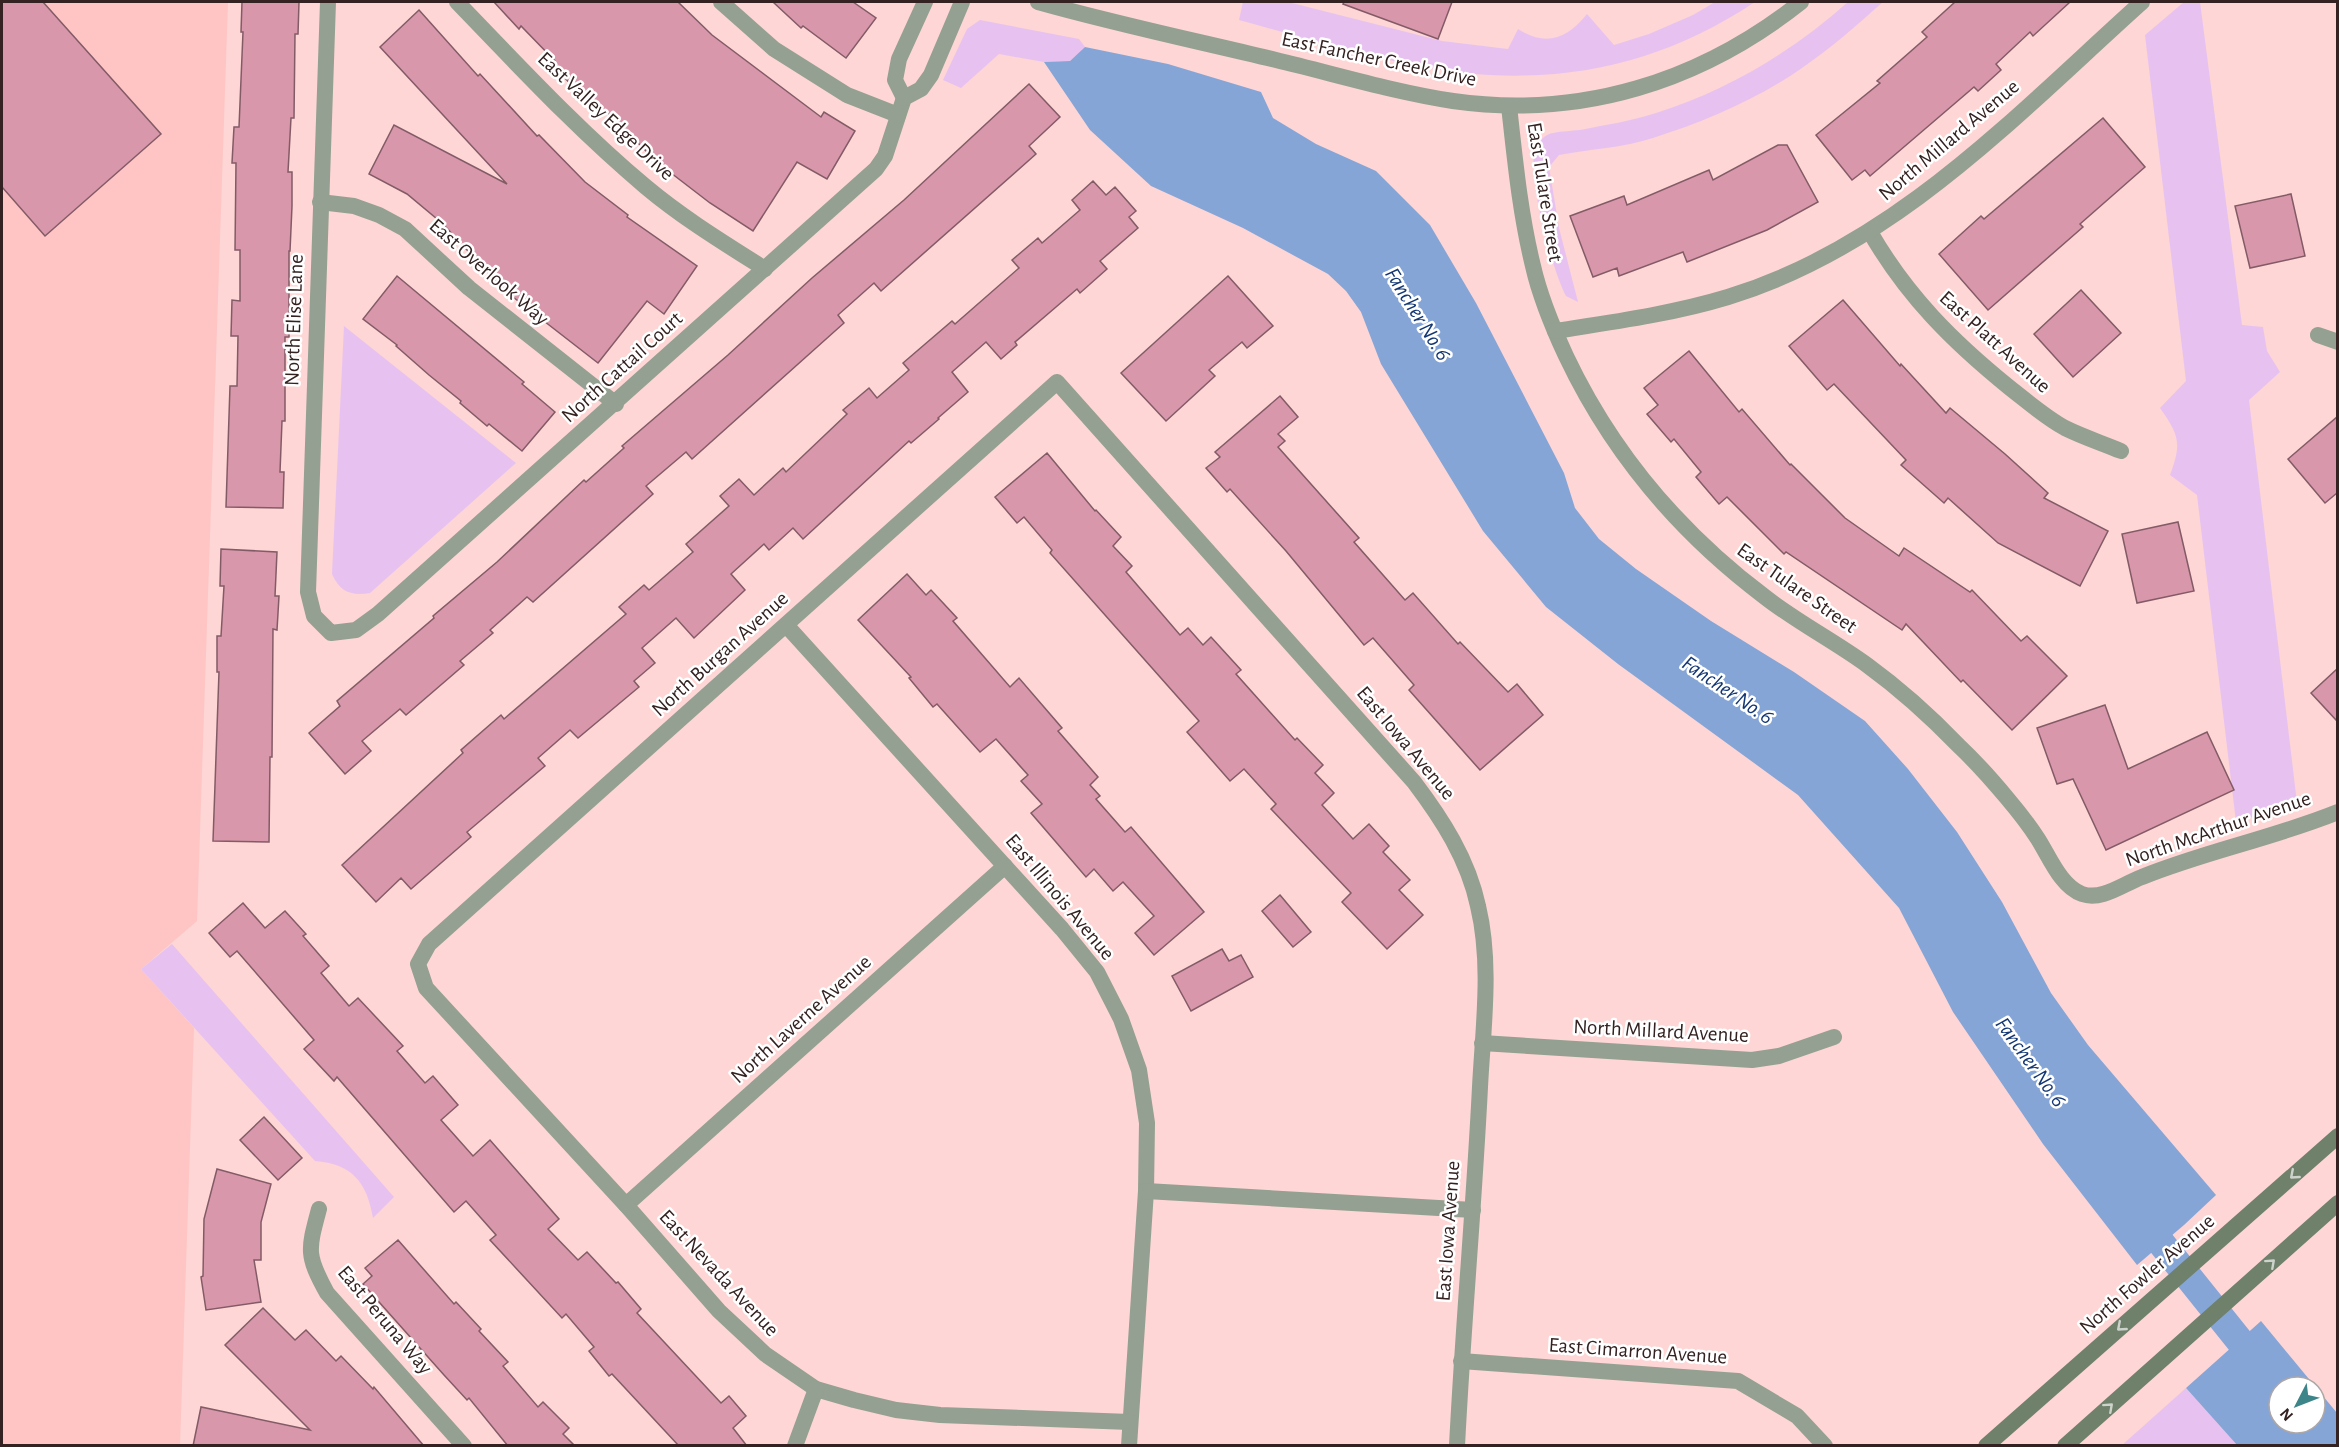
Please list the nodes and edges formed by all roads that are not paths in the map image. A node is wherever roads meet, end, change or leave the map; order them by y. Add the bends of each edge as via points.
1 (328, 2) edge
2 (458, 2) edge
3 (721, 2) edge
4 (925, 2) edge
5 (962, 2) edge
6 (1041, 2) edge
7 (1801, 2) edge
8 (2142, 2) edge
9 (904, 98) junction
10 (1509, 106) junction
11 (898, 115) junction
12 (320, 202) junction
13 (1870, 232) junction
14 (765, 269) junction
15 (1555, 331) junction
16 (2318, 335) dead end
17 (2337, 342) edge
18 (1057, 382) joint
19 (615, 404) junction
20 (2121, 451) dead end
21 (786, 625) junction
22 (331, 633) joint
23 (2337, 812) edge
24 (1005, 866) junction
25 (2079, 893) joint
26 (418, 964) joint
27 (1834, 1037) dead end
28 (1482, 1043) junction
29 (2337, 1136) edge
30 (1146, 1191) junction
31 (2337, 1203) edge
32 (626, 1205) junction
33 (319, 1209) dead end
34 (1473, 1210) junction
35 (1461, 1361) junction
36 (816, 1389) junction
37 (1130, 1422) junction
38 (464, 1446) edge
39 (795, 1446) edge
40 (1129, 1446) edge
41 (1457, 1446) edge
42 (1825, 1446) edge
43 (1986, 1446) edge
44 (2065, 1446) edge

1 - 12 street, North Elise Lane
2 - 14 street, East Valley Edge Drive via 609,155 702,229
3 - 11 street via 774,49 847,95
4 - 9 street via 899,59 895,80
5 - 9 street via 932,75 921,89
6 - 10 street, East Fancher Creek Drive via 1391,88 1453,101
7 - 10 street, East Fancher Creek Drive via 1745,40 1688,71 1596,100
8 - 13 street, North Millard Avenue via 1960,165
9 - 11 street, North Cattail Court
10 - 15 street, East Tulare Street via 1533,269
11 - 14 street, North Cattail Court via 885,156 876,169
12 - 19 street, East Overlook Way via 354,206 405,229 469,288
12 - 22 street, North Elise Lane via 308,592 314,616
13 - 15 street, North Millard Avenue via 1837,251 1730,296 1674,311
13 - 20 street, East Platt Avenue via 1889,266 1920,306 1976,361 2046,417
14 - 19 street, North Cattail Court
15 - 25 street, East Tulare Street via 1583,393 1623,456 1668,511 1768,600 1868,666 1914,703 2006,797 2065,880
16 - 17 street
18 - 21 street, North Burgan Avenue
18 - 28 street, East Iowa Avenue via 1437,812 1460,852 1478,905 1486,958
19 - 22 street, North Cattail Court via 378,614 356,630
21 - 24 street, East Illinois Avenue
21 - 26 street, North Burgan Avenue via 429,944
23 - 25 street, North McArthur Avenue via 2294,830 2168,866 2108,893
24 - 30 street, East Illinois Avenue via 1097,972 1121,1019 1139,1070 1147,1123
24 - 32 street, North Laverne Avenue
26 - 32 street, East Nevada Avenue via 426,988
27 - 28 street, North Millard Avenue via 1779,1056 1752,1060
28 - 34 street, East Iowa Avenue
29 -> 43 main road, North Fowler Avenue
30 - 34 street
30 - 37 street, East Illinois Avenue
44 -> 31 main road
32 - 36 street, East Nevada Avenue via 718,1311 765,1354
33 - 38 street, East Peruna Way via 311,1239 311,1264 327,1293
34 - 35 street, East Iowa Avenue
35 - 41 street, East Iowa Avenue
35 - 42 street, East Cimarron Avenue via 1738,1381 1797,1416
36 - 37 street, East Nevada Avenue via 896,1410
36 - 39 street
37 - 40 street, East Illinois Avenue

